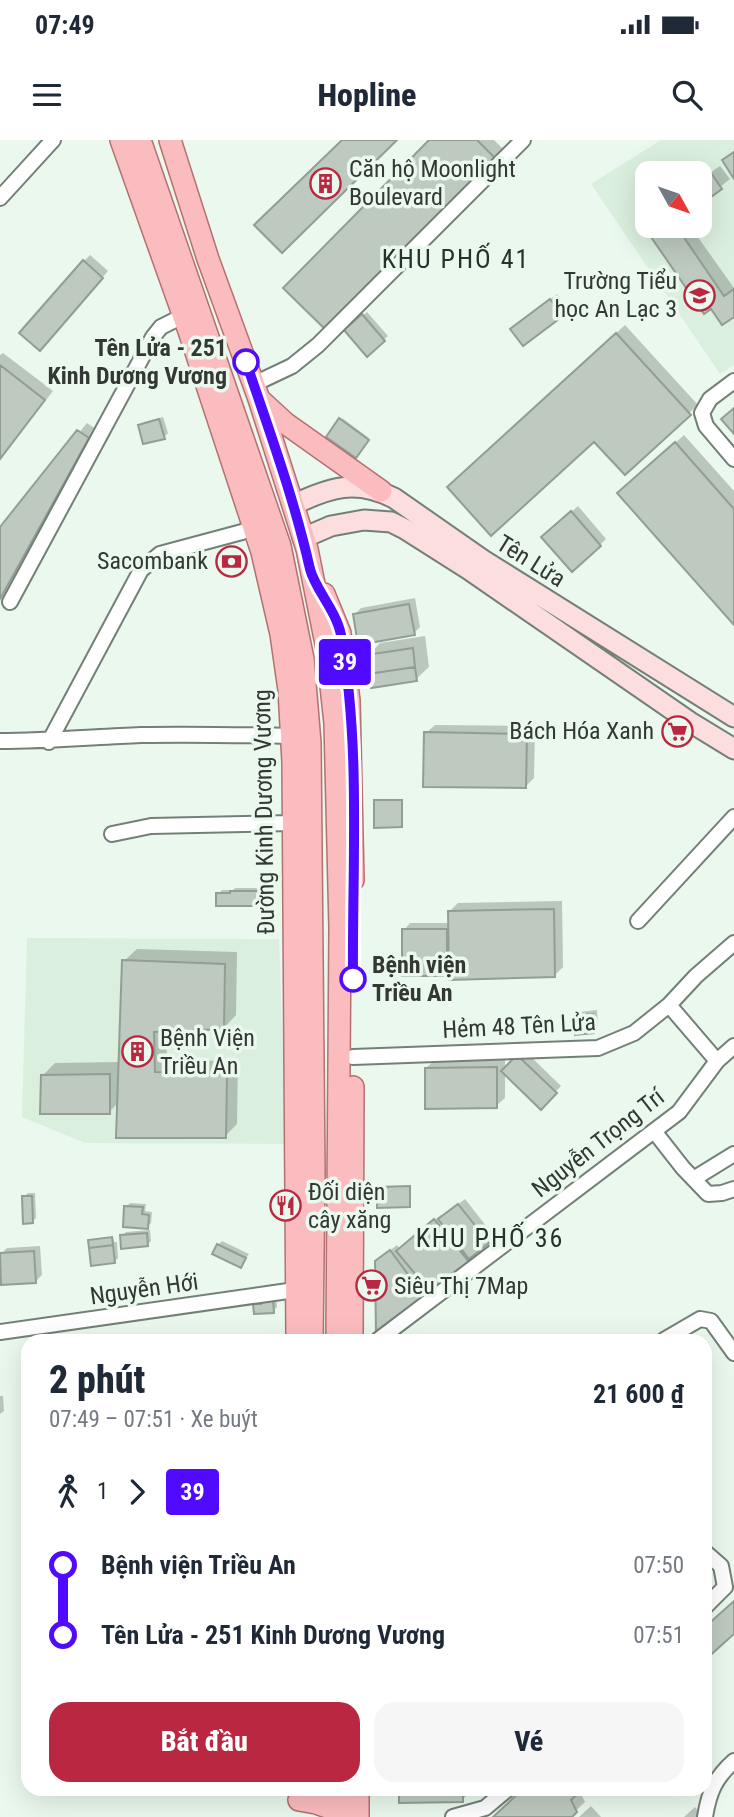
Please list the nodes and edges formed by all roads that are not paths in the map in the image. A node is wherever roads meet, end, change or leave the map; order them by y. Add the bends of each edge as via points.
1 (52, 140) edge
2 (121, 140) edge
3 (140, 140) edge
4 (170, 140) edge
5 (184, 140) edge
6 (523, 140) edge
7 (0, 198) edge
8 (197, 222) junction
9 (208, 259) junction
10 (177, 274) junction
11 (224, 302) junction
12 (192, 314) junction
13 (734, 381) edge
14 (256, 392) junction
15 (734, 459) edge
16 (381, 491) junction
17 (293, 505) junction
18 (262, 522) junction
19 (303, 538) junction
20 (271, 549) junction
21 (10, 602) dead end
22 (734, 718) edge
23 (292, 736) junction
24 (0, 741) edge
25 (49, 741) junction
26 (734, 749) edge
27 (734, 817) edge
28 (294, 822) junction
29 (112, 834) dead end
30 (638, 921) dead end
31 (732, 949) edge
32 (303, 968) junction
33 (347, 969) junction
34 (669, 1005) junction
35 (734, 1046) edge
36 (346, 1057) junction
37 (717, 1061) junction
38 (654, 1131) junction
39 (734, 1153) edge
40 (695, 1178) junction
41 (734, 1189) edge
42 (295, 1290) junction
43 (0, 1332) edge
44 (297, 1334) edge
45 (312, 1334) edge
46 (337, 1334) edge
47 (352, 1334) edge
48 (386, 1334) edge
49 (674, 1334) edge
50 (734, 1353) edge
51 (712, 1558) edge
52 (712, 1600) edge
53 (734, 1761) edge
54 (712, 1787) edge
55 (342, 1796) edge
56 (355, 1796) edge
57 (499, 1796) edge
58 (708, 1796) edge
59 (308, 1802) edge
60 (348, 1816) edge
61 (453, 1817) edge
62 (705, 1817) edge

1 - 7 street
2 - 10 main road, Đường Kinh Dương Vương
3 - 10 main road, Đường Kinh Dương Vương
4 - 8 main road
5 - 8 main road via 202,203
6 - 14 street via 318,345
8 - 9 main road
9 - 10 main road
9 - 11 main road
10 - 12 main road, Đường Kinh Dương Vương
11 - 12 main road
11 - 14 main road
12 - 18 main road, Đường Kinh Dương Vương
12 - 21 street via 161,327 153,337
13 - 15 street via 710,399 702,413 706,426
14 - 16 main road via 285,423
14 - 17 main road
16 - 17 main road, Tên Lửa via 348,486
16 - 22 main road, Tên Lửa
17 - 18 main road
17 - 19 main road
18 - 20 main road, Đường Kinh Dương Vương
18 - 25 street via 160,554 141,570
19 - 20 main road
19 - 26 main road, Tên Lửa via 331,526 364,520 391,522
19 - 33 main road via 327,649 335,723
20 - 23 main road, Đường Kinh Dương Vương
20 - 32 main road, Đường Kinh Dương Vương via 299,634 309,716
23 - 25 street
23 - 28 main road, Đường Kinh Dương Vương
24 - 25 street
27 - 30 street
28 - 29 street via 151,826
28 - 32 main road, Đường Kinh Dương Vương
31 - 34 street, Hẻm 48 Tên Lửa via 696,976
32 - 33 main road
32 - 42 main road, Đường Kinh Dương Vương
32 - 45 main road, Đường Kinh Dương Vương via 314,1172
33 - 36 main road
34 - 36 street, Hẻm 48 Tên Lửa via 634,1033 598,1048
34 - 37 street
35 - 37 street, Nguyễn Trọng Trí
36 - 46 main road
36 - 47 main road
37 - 38 street, Nguyễn Trọng Trí via 679,1112
38 - 40 street
38 - 48 street, Nguyễn Trọng Trí
39 - 40 street
40 - 41 street via 708,1194
42 - 43 street, Nguyễn Hới
42 - 44 main road, Đường Kinh Dương Vương
49 - 50 street via 700,1319 711,1321
51 - 52 street via 721,1566 725,1587
53 - 54 street
55 - 60 main road
56 - 60 main road
57 - 61 street via 485,1808
58 - 62 street
59 - 60 main road

